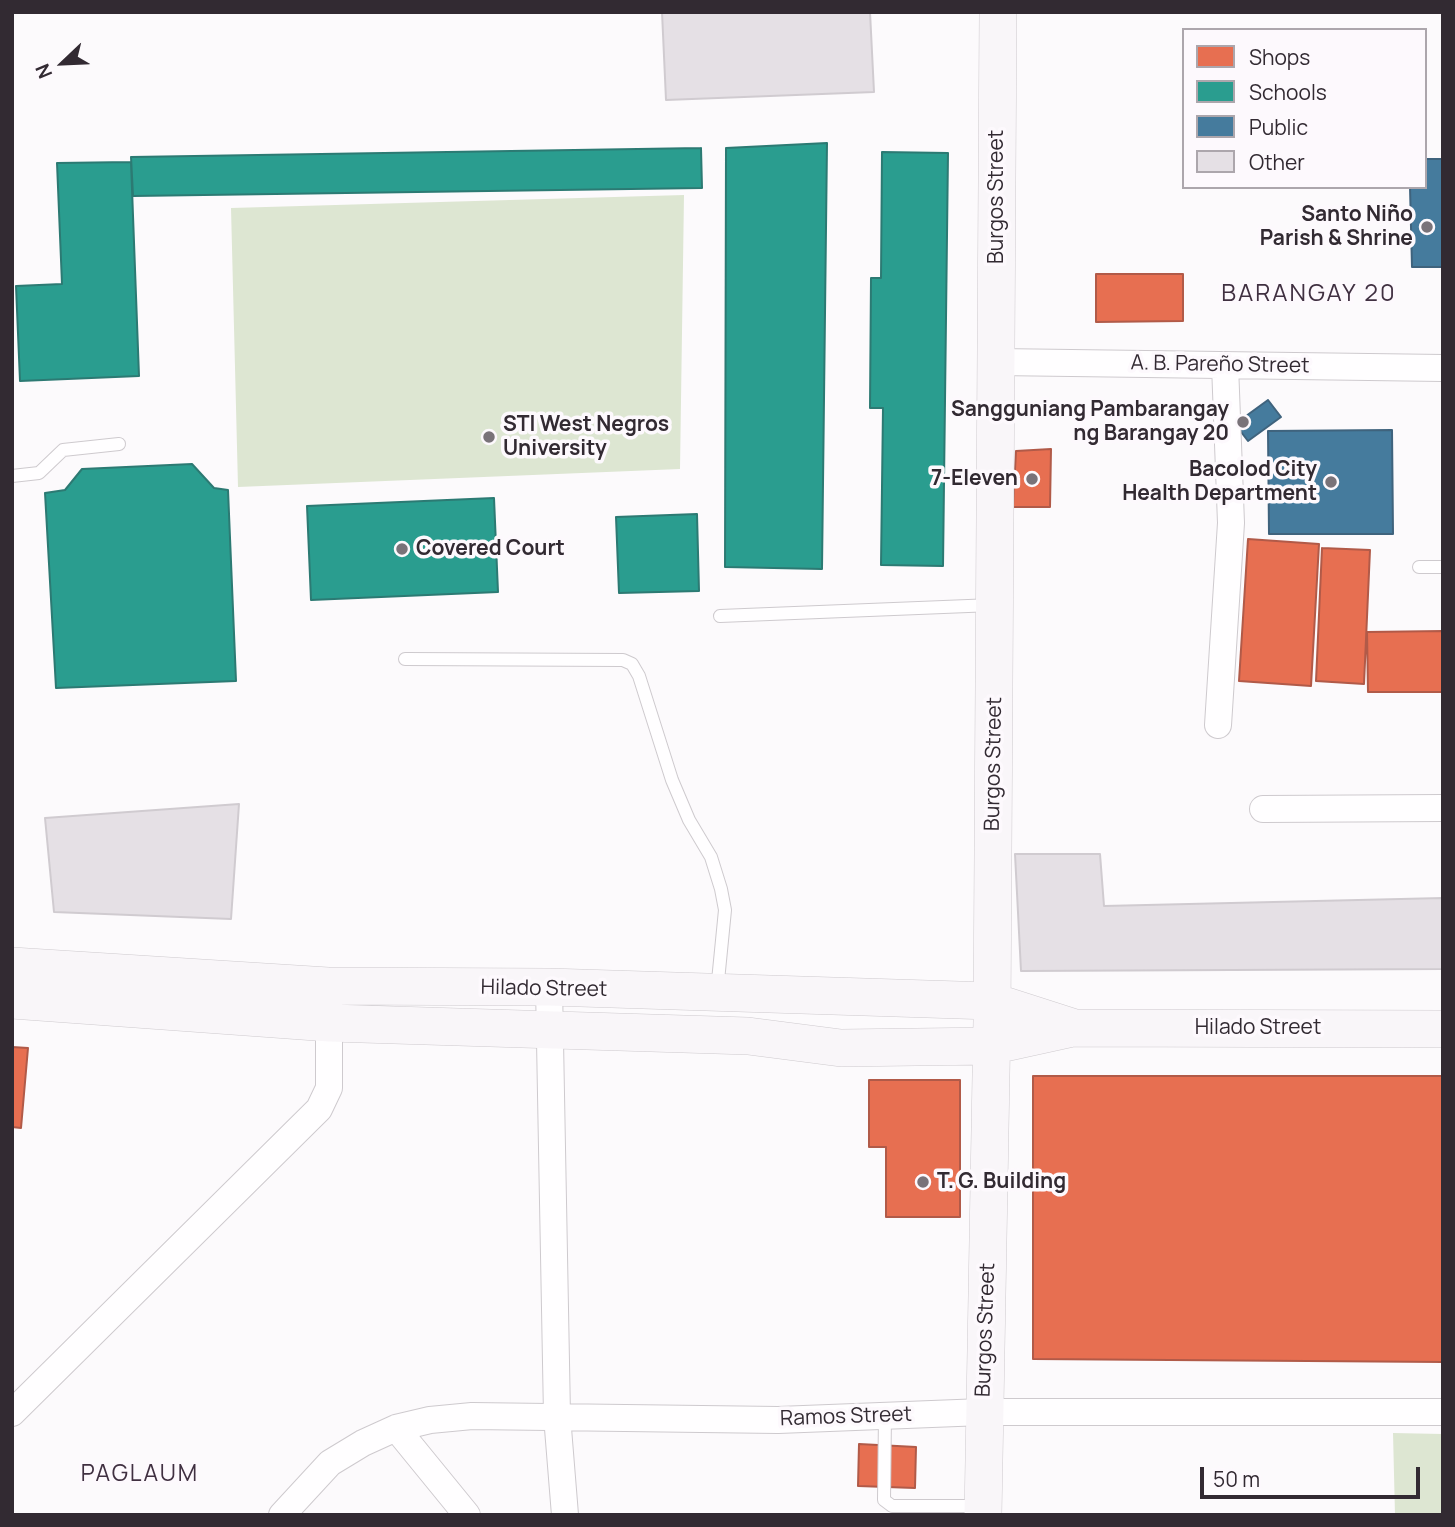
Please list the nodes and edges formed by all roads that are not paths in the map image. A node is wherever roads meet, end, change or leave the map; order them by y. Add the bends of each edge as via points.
1 (998, 12) edge
2 (997, 362) junction
3 (1224, 365) junction
4 (1443, 368) edge
5 (118, 444) dead end
6 (12, 476) edge
7 (1419, 567) dead end
8 (1443, 567) edge
9 (995, 605) junction
10 (720, 616) dead end
11 (405, 659) dead end
12 (1218, 725) dead end
13 (1443, 808) edge
14 (1263, 809) dead end
15 (12, 966) edge
16 (328, 986) junction
17 (549, 987) junction
18 (734, 995) junction
19 (12, 1000) edge
20 (991, 1001) junction
21 (330, 1023) junction
22 (1073, 1028) junction
23 (1443, 1029) edge
24 (548, 1031) junction
25 (748, 1037) junction
26 (991, 1046) junction
27 (983, 1412) junction
28 (1443, 1412) edge
29 (12, 1413) edge
30 (885, 1415) junction
31 (556, 1416) junction
32 (396, 1428) junction
33 (983, 1511) edge
34 (282, 1515) edge
35 (467, 1515) edge
36 (565, 1515) edge

1 - 2 main road, Burgos Street
2 - 3 street, A. B. Pareño Street
2 - 9 main road, Burgos Street
3 - 4 street, A. B. Pareño Street
3 - 12 street via 1231,523
5 - 6 lane via 63,450 39,473
7 - 8 lane
9 - 10 lane
9 - 20 main road, Burgos Street
11 - 18 lane via 623,660 632,664 672,780 711,857 721,888
13 - 14 street
15 - 16 main road, Hilado Street
16 - 17 main road, Hilado Street
16 - 21 street
17 - 18 main road, Hilado Street
17 - 24 street
18 - 20 main road, Hilado Street
18 - 25 main road
19 - 21 main road, Hilado Street
20 - 22 main road, Hilado Street
20 - 26 main road, Burgos Street
21 - 24 main road, Hilado Street
21 - 29 street via 329,1088 319,1109
22 - 23 main road, Hilado Street
22 - 26 main road, Hilado Street
24 - 25 main road, Hilado Street
24 - 31 street
25 - 26 main road, Hilado Street via 841,1048
26 - 27 main road, Burgos Street
27 - 28 street, Ramos Street
27 - 30 street, Ramos Street
27 - 33 main road, Burgos Street
30 - 31 street, Ramos Street via 778,1420
30 - 33 lane via 884,1500 892,1506
31 - 32 street, Ramos Street via 472,1416
31 - 36 street
32 - 34 street, Ramos Street via 330,1463
32 - 35 street

